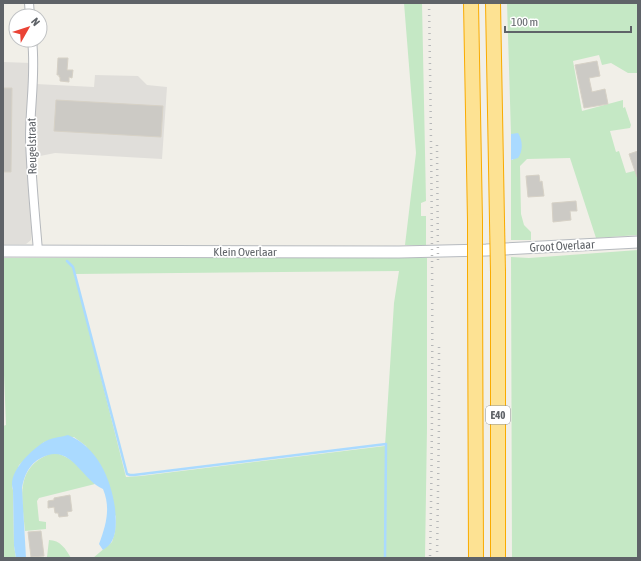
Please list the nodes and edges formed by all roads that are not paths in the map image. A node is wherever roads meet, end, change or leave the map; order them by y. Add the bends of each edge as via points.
1 (471, 3) edge
2 (493, 3) edge
3 (33, 48) edge
4 (638, 242) edge
5 (486, 250) joint
6 (3, 251) edge
7 (38, 251) junction
8 (476, 558) edge
9 (498, 558) edge

1 - 8 highway, E40, bridge via 475,221
2 - 9 highway, E40, bridge via 498,272
3 - 7 street, Reugelstraat via 30,138
4 - 5 main road, Groot Overlaar
5 - 7 main road, Klein Overlaar
6 - 7 main road, Klein Overlaar

